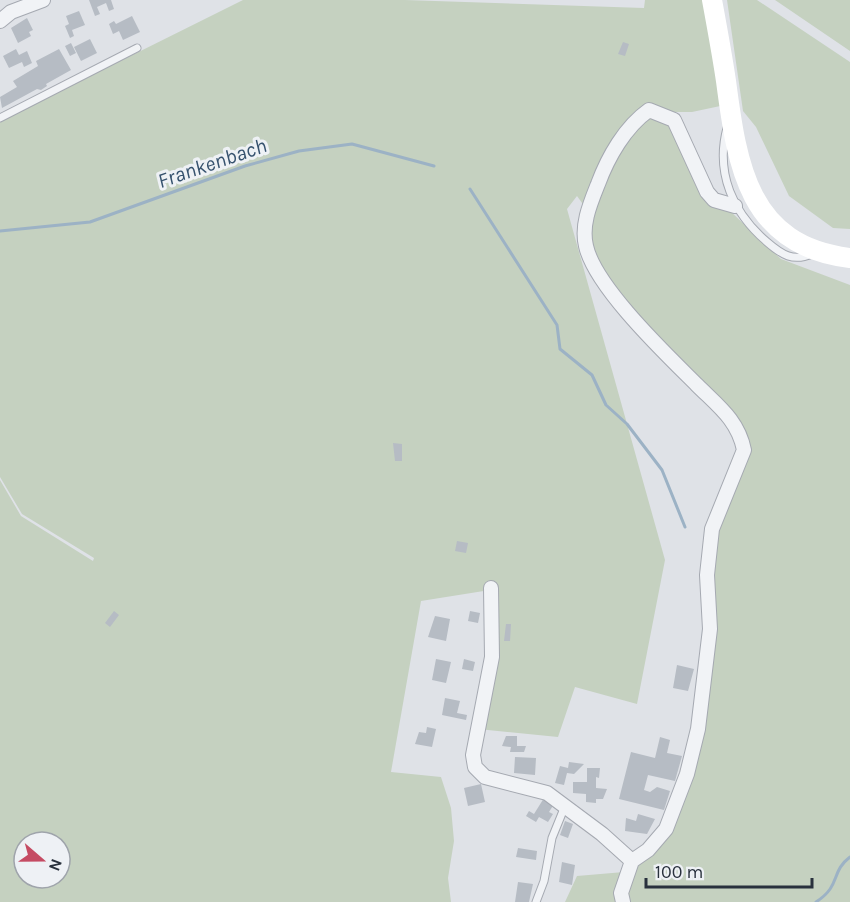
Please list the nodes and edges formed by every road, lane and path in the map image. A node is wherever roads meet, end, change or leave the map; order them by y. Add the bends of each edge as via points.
1 (43, 0) edge
2 (712, 0) edge
3 (0, 21) edge
4 (137, 48) dead end
5 (730, 114) junction
6 (0, 118) edge
7 (735, 206) junction
8 (819, 251) junction
9 (850, 258) edge
10 (490, 588) dead end
11 (565, 806) junction
12 (632, 861) junction
13 (536, 902) edge
14 (622, 902) edge

1 - 3 street via 11,12
2 - 5 main road
4 - 6 lane
5 - 7 lane via 722,146 728,190
5 - 8 main road via 741,168 755,200 782,231
7 - 8 lane via 751,228 782,255 797,259
7 - 12 street via 714,200 707,192 674,120 649,110 620,142 602,173 584,230 586,247 604,280 641,328 732,418 744,450 712,529 707,575 710,629 698,729 687,774 666,829
8 - 9 main road
10 - 11 street via 492,657 473,754 475,767 485,777 547,793
11 - 12 street
11 - 13 lane via 552,838
12 - 14 street via 621,893

